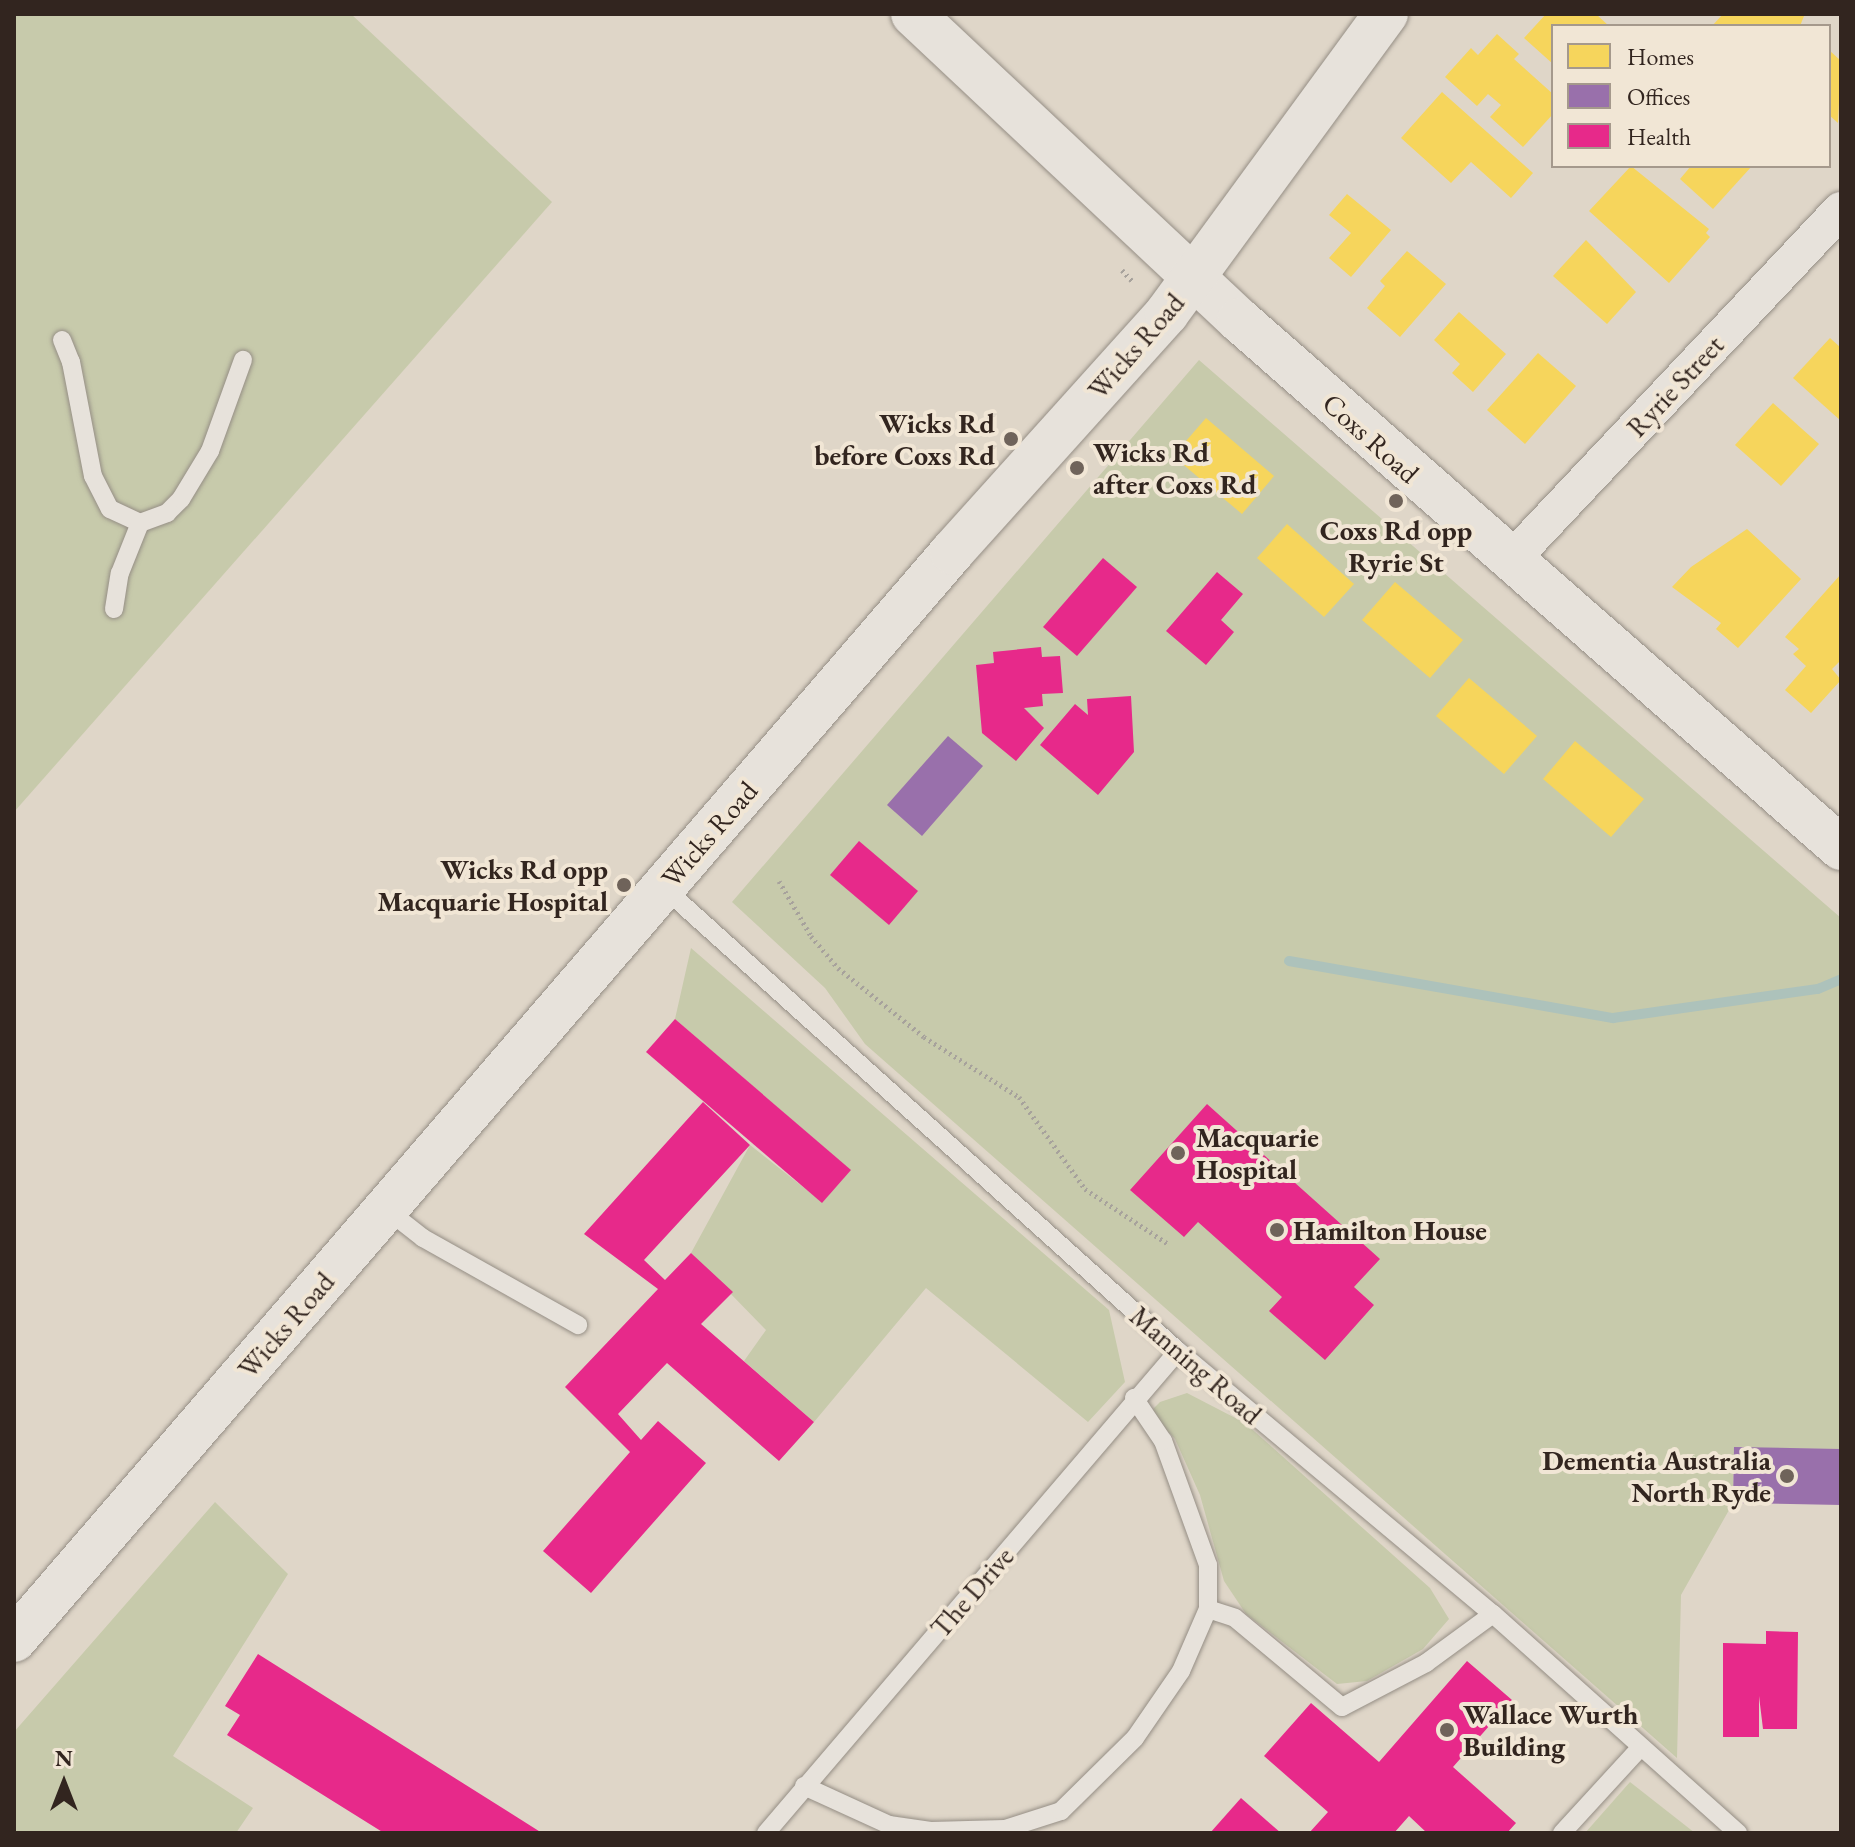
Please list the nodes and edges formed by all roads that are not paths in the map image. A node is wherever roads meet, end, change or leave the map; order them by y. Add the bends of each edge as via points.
1 (913, 14) edge
2 (1386, 14) edge
3 (1841, 210) edge
4 (1195, 276) junction
5 (62, 340) dead end
6 (243, 360) dead end
7 (140, 523) junction
8 (1510, 561) junction
9 (114, 609) dead end
10 (1841, 848) edge
11 (663, 887) junction
12 (386, 1209) junction
13 (578, 1325) dead end
14 (1178, 1351) junction
15 (1134, 1398) junction
16 (1208, 1609) junction
17 (1493, 1614) junction
18 (14, 1640) edge
19 (1640, 1748) junction
20 (804, 1786) junction
21 (766, 1833) edge
22 (1562, 1833) edge
23 (1738, 1833) edge

1 - 4 main road, Coxs Road
2 - 4 main road, Wicks Road
3 - 8 street, Ryrie Street
4 - 8 main road, Coxs Road
4 - 11 main road, Wicks Road
5 - 7 lane via 97,485 110,509
6 - 7 lane via 210,451 181,499 167,513
7 - 9 lane via 120,573
8 - 10 main road, Coxs Road
11 - 12 main road, Wicks Road
11 - 14 lane, Manning Road
12 - 13 lane via 423,1238
12 - 18 main road, Wicks Road
14 - 15 lane, The Drive
14 - 17 lane, Manning Road
15 - 16 lane via 1163,1441 1208,1565
15 - 20 lane, The Drive
16 - 17 lane via 1235,1618 1342,1707 1426,1663
16 - 20 lane via 1181,1671 1135,1738 1061,1811 1005,1829 931,1831 889,1825
17 - 19 lane, Manning Road
19 - 22 lane
19 - 23 lane, Manning Road
20 - 21 lane, The Drive

